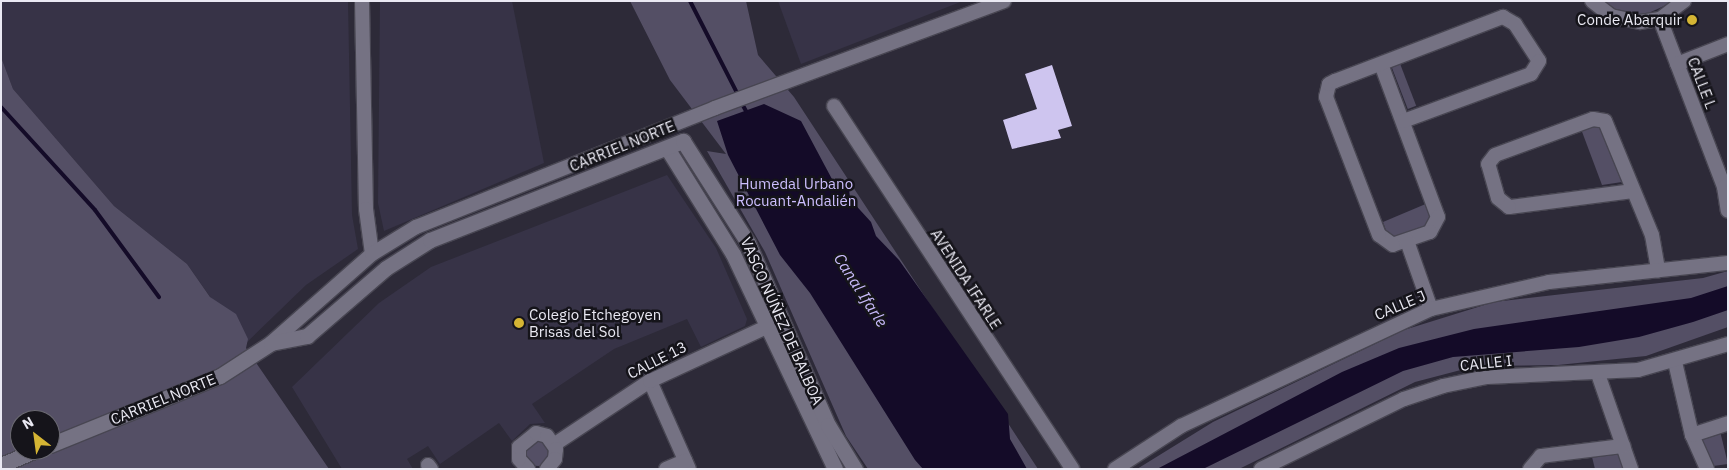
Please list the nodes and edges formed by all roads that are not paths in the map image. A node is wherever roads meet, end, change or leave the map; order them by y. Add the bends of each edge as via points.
1 (362, 1) edge
2 (1004, 1) edge
3 (1592, 1) edge
4 (1684, 1) edge
5 (1660, 19) junction
6 (1728, 44) edge
7 (1381, 64) junction
8 (1677, 64) junction
9 (834, 106) dead end
10 (1403, 121) junction
11 (672, 126) junction
12 (683, 141) junction
13 (667, 148) junction
14 (1726, 189) edge
15 (1633, 191) junction
16 (1728, 211) edge
17 (1407, 241) junction
18 (372, 254) junction
19 (1728, 263) edge
20 (1658, 270) junction
21 (1431, 309) junction
22 (783, 320) junction
23 (767, 327) junction
24 (271, 343) junction
25 (1728, 344) edge
26 (1675, 362) junction
27 (1598, 374) junction
28 (650, 381) junction
29 (1728, 423) edge
30 (1692, 435) junction
31 (60, 441) edge
32 (555, 444) junction
33 (1622, 446) junction
34 (13, 460) edge
35 (1, 465) edge
36 (687, 465) edge
37 (521, 467) edge
38 (549, 468) edge
39 (666, 469) edge
40 (835, 469) edge
41 (855, 469) edge
42 (1072, 469) edge
43 (1115, 469) edge
44 (1262, 469) edge
45 (1530, 469) edge
46 (1631, 469) edge
47 (1707, 469) edge

1 - 18 street via 366,209
2 - 11 street, CARRIEL NORTE
3 - 5 street via 1620,20
4 - 5 street
5 - 8 street, CALLE L
6 - 8 street
7 - 10 street
7 - 10 street via 1503,17 1515,24 1539,61 1531,74
7 - 17 street via 1332,82 1326,94 1381,238 1393,245
8 - 14 street, CALLE L
9 - 42 street, AVENIDA IFARLE
10 - 17 street via 1438,217 1434,229
11 - 12 street, VASCO NÚÑEZ DE BALBOA
11 - 18 street, CARRIEL NORTE via 416,227
12 - 13 street, CARRIEL NORTE
12 - 22 street, VASCO NÚÑEZ DE BALBOA via 748,243
13 - 23 street, VASCO NÚÑEZ DE BALBOA via 726,240
13 - 24 street, CARRIEL NORTE via 430,240 386,268 307,336
14 - 16 street, CALLE L
15 - 15 street via 1602,119 1495,155 1488,164 1498,198 1509,208
15 - 20 street via 1652,235
17 - 21 street
18 - 24 street, CARRIEL NORTE
19 - 20 street, CALLE J
20 - 21 street, CALLE J via 1530,286
21 - 43 street, CALLE J via 1181,426
22 - 23 street, CALLE 13
22 - 41 street, VASCO NÚÑEZ DE BALBOA via 828,425
23 - 28 street, CALLE 13
23 - 40 street, VASCO NÚÑEZ DE BALBOA
24 - 31 street, CARRIEL NORTE via 220,376
25 - 26 street, CALLE I
26 - 27 street, CALLE I
26 - 30 street
27 - 33 street
27 - 44 street, CALLE I via 1488,378 1443,386 1404,399
28 - 32 street, CALLE 13
28 - 36 street
29 - 30 street
30 - 47 street
32 - 37 street via 542,434 525,437 519,447
32 - 38 street via 555,459
33 - 45 street via 1541,456
33 - 46 street
34 - 35 street
36 - 39 street

